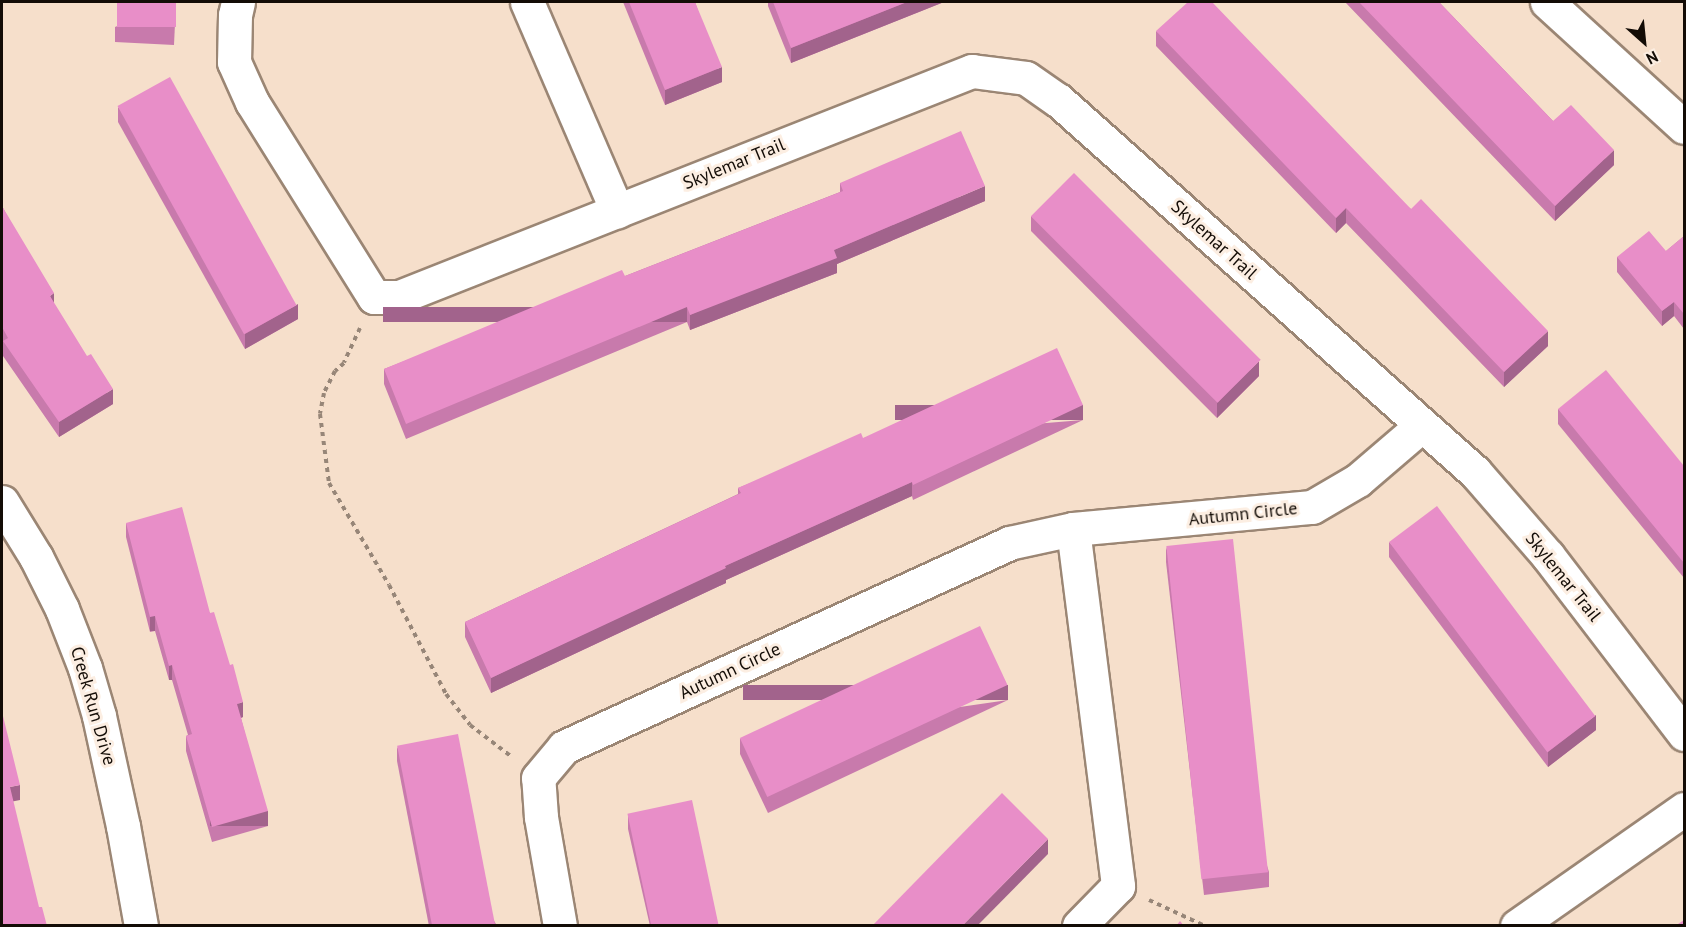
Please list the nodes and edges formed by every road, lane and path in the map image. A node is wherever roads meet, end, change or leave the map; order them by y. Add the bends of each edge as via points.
1 (238, 2) edge
2 (527, 2) edge
3 (1547, 2) edge
4 (1684, 127) edge
5 (617, 211) junction
6 (374, 297) junction
7 (1421, 426) junction
8 (2, 502) edge
9 (1073, 530) junction
10 (1684, 734) edge
11 (538, 778) junction
12 (1684, 808) edge
13 (1118, 886) junction
14 (141, 926) edge
15 (560, 926) edge
16 (1079, 926) edge
17 (1205, 926) edge
18 (1517, 926) edge

1 - 6 street via 234,62 252,102
2 - 5 street
3 - 4 street
5 - 6 street, Skylemar Trail via 399,297
5 - 7 street, Skylemar Trail via 972,71 1026,78 1058,100
6 - 11 path via 344,363 335,371 324,393 321,438 329,483 446,694 470,725
7 - 9 street, Autumn Circle via 1358,480 1312,507
7 - 10 street, Skylemar Trail via 1475,472 1548,556
8 - 14 street, Creek Run Drive via 62,609 85,668 114,782
9 - 11 street, Autumn Circle via 1009,543 564,747
9 - 13 street
11 - 15 street
12 - 18 street
13 - 16 street
13 - 17 path

